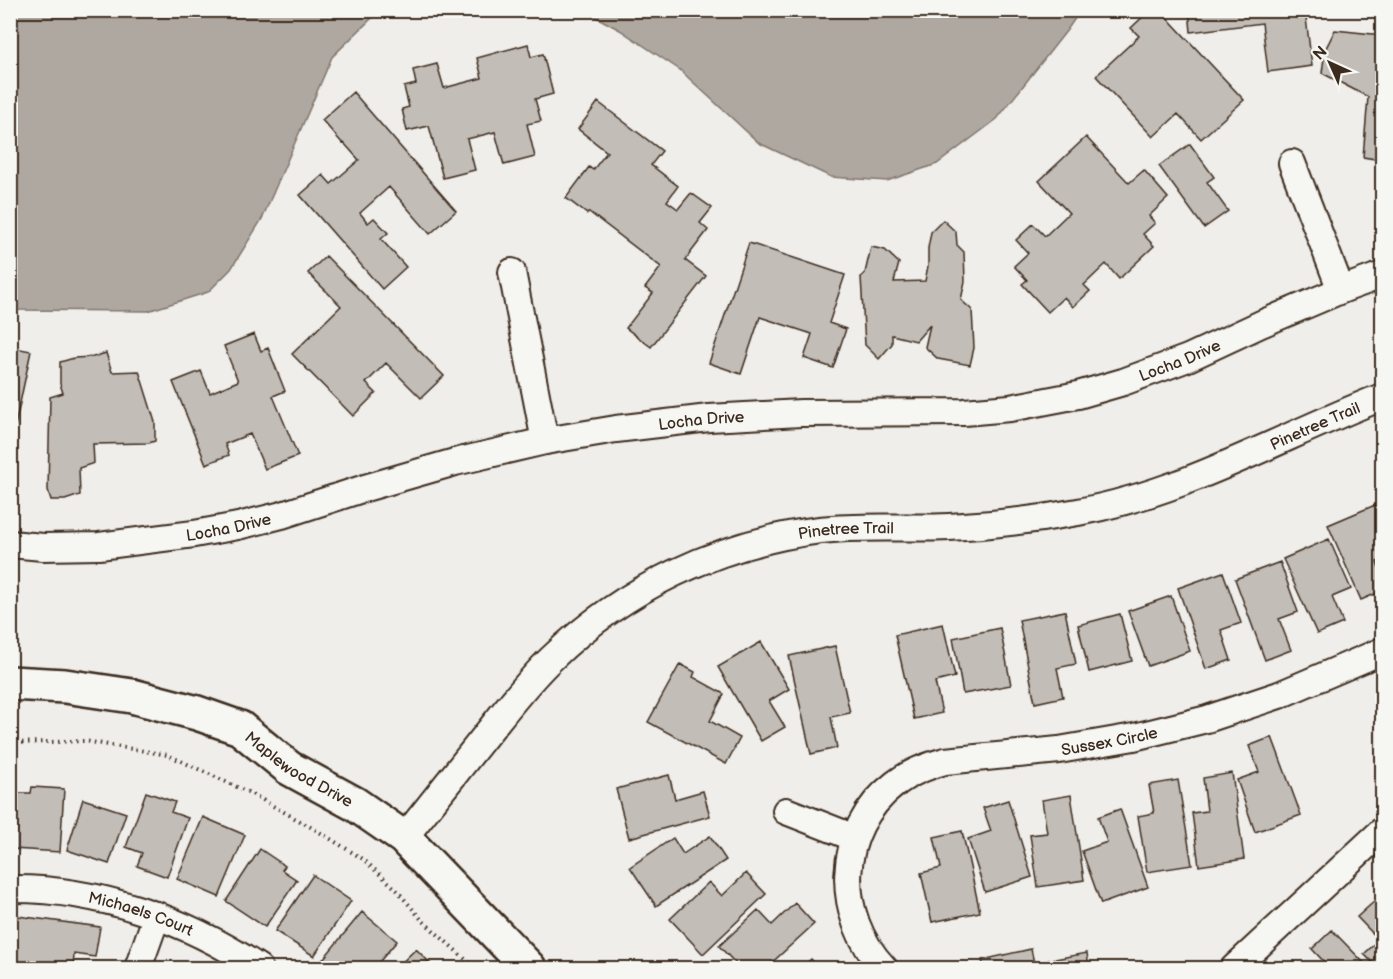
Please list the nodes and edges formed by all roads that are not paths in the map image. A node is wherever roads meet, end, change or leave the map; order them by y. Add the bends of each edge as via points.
1 (1292, 163) dead end
2 (512, 272) dead end
3 (1383, 275) edge
4 (1341, 290) junction
5 (1383, 397) edge
6 (545, 441) junction
7 (10, 544) edge
8 (1383, 651) edge
9 (10, 683) edge
10 (786, 811) dead end
11 (1383, 831) edge
12 (404, 838) junction
13 (855, 838) junction
14 (10, 889) edge
15 (157, 915) junction
16 (138, 969) edge
17 (259, 969) edge
18 (529, 969) edge
19 (884, 969) edge
20 (1234, 969) edge

1 - 4 street
2 - 6 street
3 - 4 street, Locha Drive
4 - 6 street, Locha Drive via 1188,358 1123,382 1010,408 709,418
5 - 12 street, Pinetree Trail via 1193,479 1081,511 1015,522 948,527 820,530 764,541 699,562 657,581 608,611 550,660
6 - 7 street, Locha Drive via 454,462 238,526 99,546
8 - 13 street, Sussex Circle via 1279,695 1207,719 1059,750 929,765 895,784 881,797
9 - 12 street, Maplewood Drive via 132,696 240,728 289,768 355,804
10 - 13 street
11 - 20 street
12 - 18 street, Maplewood Drive
13 - 19 street, Sussex Circle via 848,877 852,915 869,951
14 - 15 street, Michaels Court via 81,895
15 - 16 street
15 - 17 street, Michaels Court via 223,946

